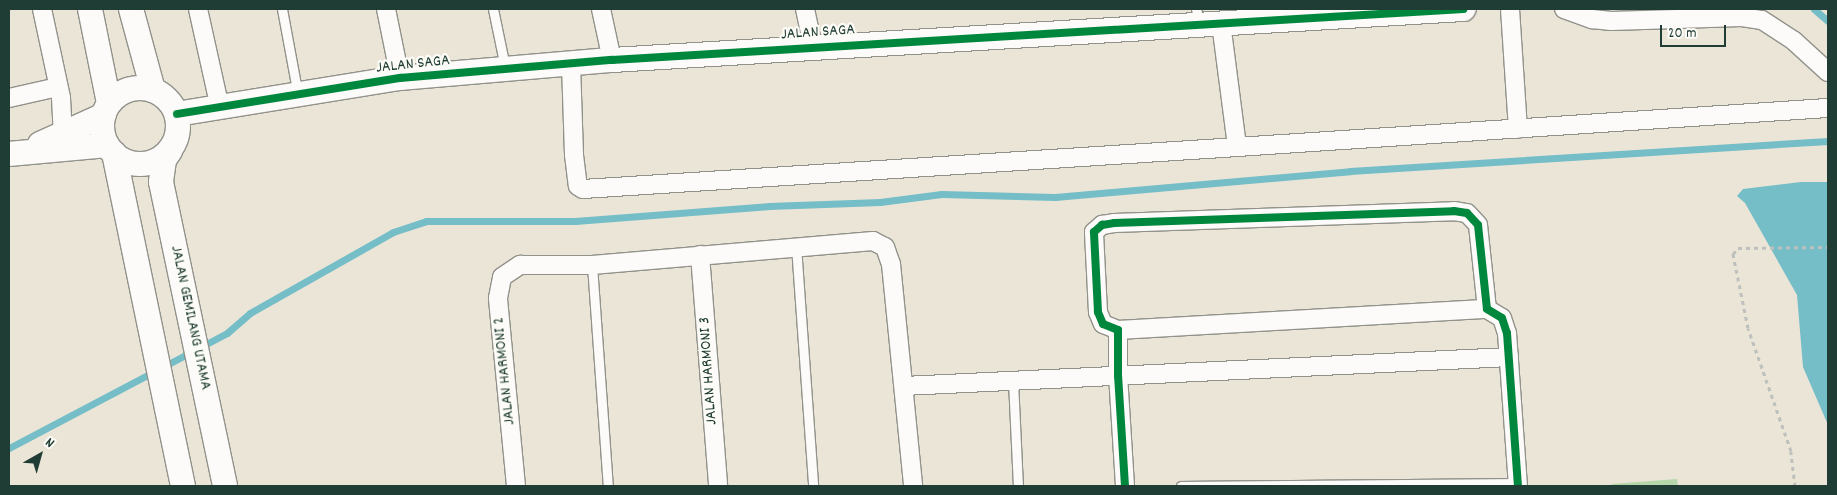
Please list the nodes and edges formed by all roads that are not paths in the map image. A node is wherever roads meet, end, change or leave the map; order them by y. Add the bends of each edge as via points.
1 (42, 9) edge
2 (90, 9) edge
3 (131, 9) edge
4 (198, 9) edge
5 (282, 9) edge
6 (386, 9) edge
7 (493, 9) edge
8 (601, 9) edge
9 (805, 9) edge
10 (1463, 9) edge
11 (1510, 9) edge
12 (1564, 9) edge
13 (1206, 19) edge
14 (813, 47) junction
15 (612, 60) junction
16 (571, 64) junction
17 (505, 70) junction
18 (1828, 72) edge
19 (400, 78) junction
20 (58, 87) junction
21 (153, 90) junction
22 (298, 95) junction
23 (9, 98) edge
24 (220, 108) junction
25 (1828, 108) edge
26 (106, 109) junction
27 (177, 114) junction
28 (1518, 129) junction
29 (63, 133) junction
30 (1237, 147) junction
31 (110, 149) junction
32 (170, 151) junction
33 (16, 153) edge
34 (796, 246) junction
35 (700, 255) junction
36 (592, 265) junction
37 (1487, 309) junction
38 (1118, 330) junction
39 (1509, 357) junction
40 (1118, 376) junction
41 (1013, 381) junction
42 (904, 386) junction
43 (1518, 485) edge
44 (183, 486) edge
45 (225, 486) edge
46 (516, 486) edge
47 (608, 486) edge
48 (718, 486) edge
49 (813, 486) edge
50 (913, 486) edge
51 (1018, 486) edge
52 (1126, 486) edge
53 (1181, 486) edge

1 - 20 street
2 - 26 street
3 - 21 street
4 - 24 street
5 - 22 lane
6 - 19 street
7 - 17 lane
8 - 15 street
9 - 14 street
10 - 13 street, JALAN SAGA
11 - 28 street
12 - 18 street via 1592,19 1612,21 1742,17 1762,20 1776,27
13 - 14 street, JALAN SAGA
13 - 30 street
14 - 15 street, JALAN SAGA
15 - 16 street, JALAN SAGA
16 - 17 street, JALAN SAGA
16 - 30 street via 574,155 578,186 583,189
17 - 19 street, JALAN SAGA
19 - 22 street, JALAN SAGA
20 - 23 street
20 - 29 street
21 - 26 street via 129,89
21 - 27 street via 168,100
22 - 24 street, JALAN SAGA
24 - 27 street, JALAN SAGA
25 - 28 street
26 - 29 street
26 - 31 street via 103,134
27 - 32 street via 178,134
28 - 30 street via 1381,135
29 - 33 street
31 - 32 street via 124,160 148,164
31 - 33 street
31 - 44 street
32 - 45 street, JALAN GEMILANG UTAMA via 164,160 162,182
34 - 35 street
34 - 42 street via 873,241 885,247 891,264
34 - 49 lane
35 - 36 street
35 - 48 street, JALAN HARMONI 3
36 - 46 street, JALAN HARMONI 2 via 520,265 502,277 498,298
36 - 47 lane
37 - 38 street
37 - 38 street via 1478,225 1466,213 1439,211 1114,223 1102,225 1094,232 1095,270 1098,312 1103,324
37 - 39 street via 1502,318
38 - 40 street
39 - 40 street
39 - 43 street
40 - 41 street
40 - 52 street
41 - 42 street
41 - 51 lane
42 - 50 street
43 - 53 lane

